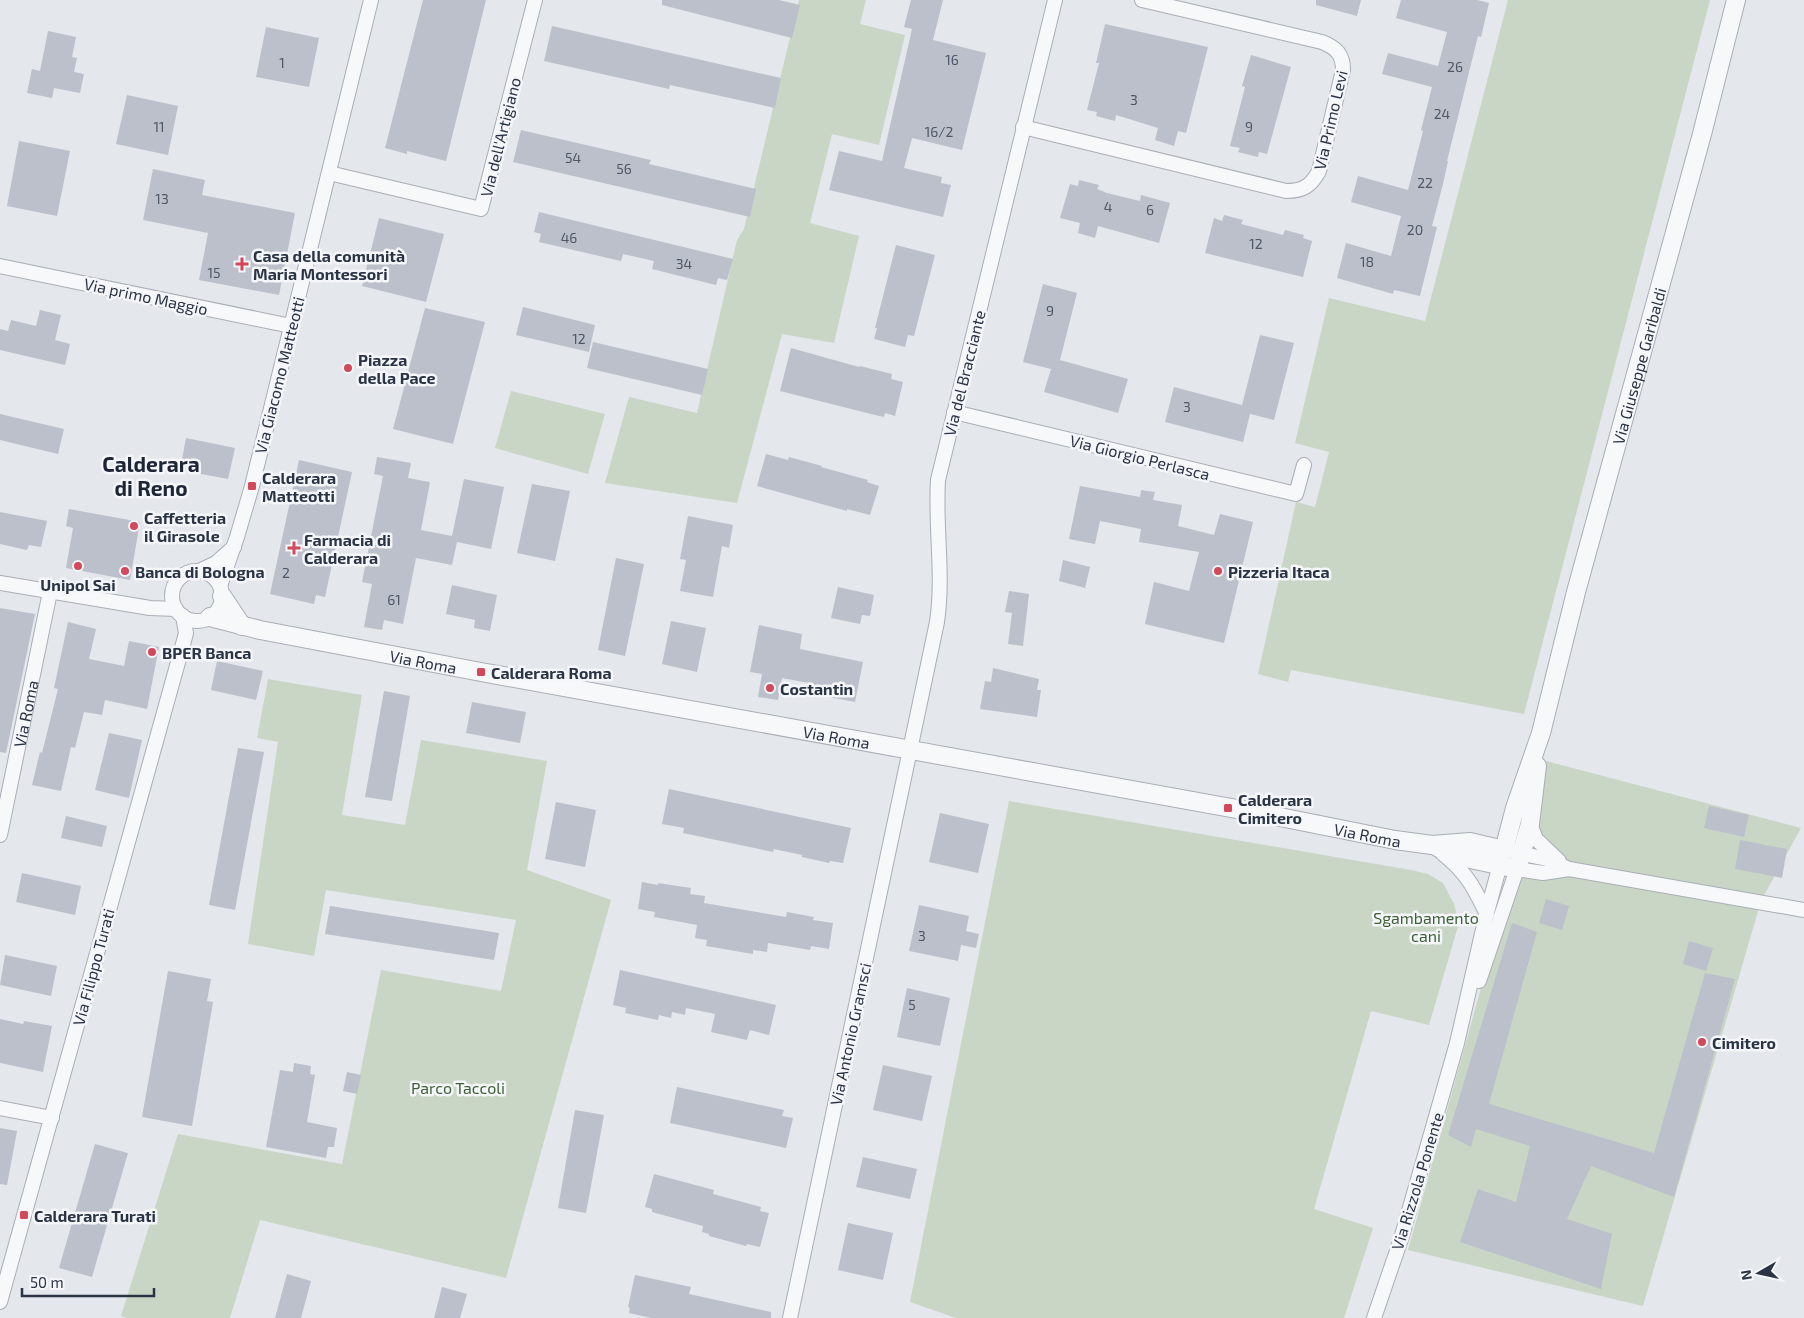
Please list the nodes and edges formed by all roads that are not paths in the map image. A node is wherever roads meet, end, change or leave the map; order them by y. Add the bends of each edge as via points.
1 (371, 0) edge
2 (535, 0) edge
3 (1055, 0) edge
4 (1142, 0) edge
5 (1736, 0) edge
6 (1023, 127) junction
7 (329, 173) junction
8 (0, 266) edge
9 (291, 326) junction
10 (954, 412) junction
11 (1304, 465) dead end
12 (234, 546) junction
13 (199, 571) junction
14 (0, 583) edge
15 (173, 590) junction
16 (221, 591) junction
17 (50, 592) junction
18 (142, 607) junction
19 (180, 612) junction
20 (204, 619) junction
21 (242, 626) junction
22 (186, 633) junction
23 (1541, 733) junction
24 (908, 750) junction
25 (1530, 824) junction
26 (0, 836) edge
27 (1432, 845) junction
28 (1511, 860) junction
29 (1570, 869) junction
30 (1804, 910) edge
31 (1487, 914) junction
32 (1457, 1044) junction
33 (0, 1108) edge
34 (52, 1118) junction
35 (0, 1302) edge
36 (790, 1318) edge
37 (1374, 1318) edge

1 - 7 street, Via Giacomo Matteotti
2 - 7 street, Via dell'Artigiano via 481,209
3 - 6 street, Via del Bracciante
4 - 6 street, Via Primo Levi via 1322,42 1341,54 1343,70 1320,171 1314,181 1296,191 1286,191
5 - 23 street, Via Giuseppe Garibaldi
6 - 10 street, Via del Bracciante
7 - 9 street, Via Giacomo Matteotti
8 - 9 street, Via primo Maggio
9 - 12 street, Via Giacomo Matteotti
10 - 11 street, Via Giorgio Perlasca via 1296,494
10 - 24 street, Via del Bracciante via 938,480 940,601
12 - 13 street via 216,563
12 - 16 street, Via Giacomo Matteotti
13 - 15 street via 180,578
13 - 16 street via 212,576
14 - 17 street
15 - 18 street via 160,600
15 - 19 street via 173,600
16 - 20 street via 221,604 216,612
16 - 21 street
17 - 18 street
17 - 26 street, Via Roma
18 - 19 street
19 - 20 street
19 - 22 street, Via Filippo Turati
20 - 21 street, Via Roma
20 - 22 street
21 - 24 street, Via Roma
22 - 34 street, Via Filippo Turati
23 - 25 street, Via Giuseppe Garibaldi
23 - 28 street, Via Giuseppe Garibaldi via 1515,808
24 - 27 street, Via Roma
24 - 36 street, Via Antonio Gramsci
25 - 28 street, Via Giuseppe Garibaldi
25 - 29 street, Via Roma via 1536,839
27 - 28 street, Via Roma via 1470,842
27 - 31 street via 1459,866
28 - 29 street, Via Roma via 1547,859
28 - 31 street, Via Rizzola Ponente
28 - 32 street, Via Rizzola Ponente
29 - 30 street, Via Roma
31 - 32 street, Via Rizzola Ponente
32 - 37 street, Via Rizzola Ponente via 1401,1239
33 - 34 street
34 - 35 street, Via Filippo Turati

